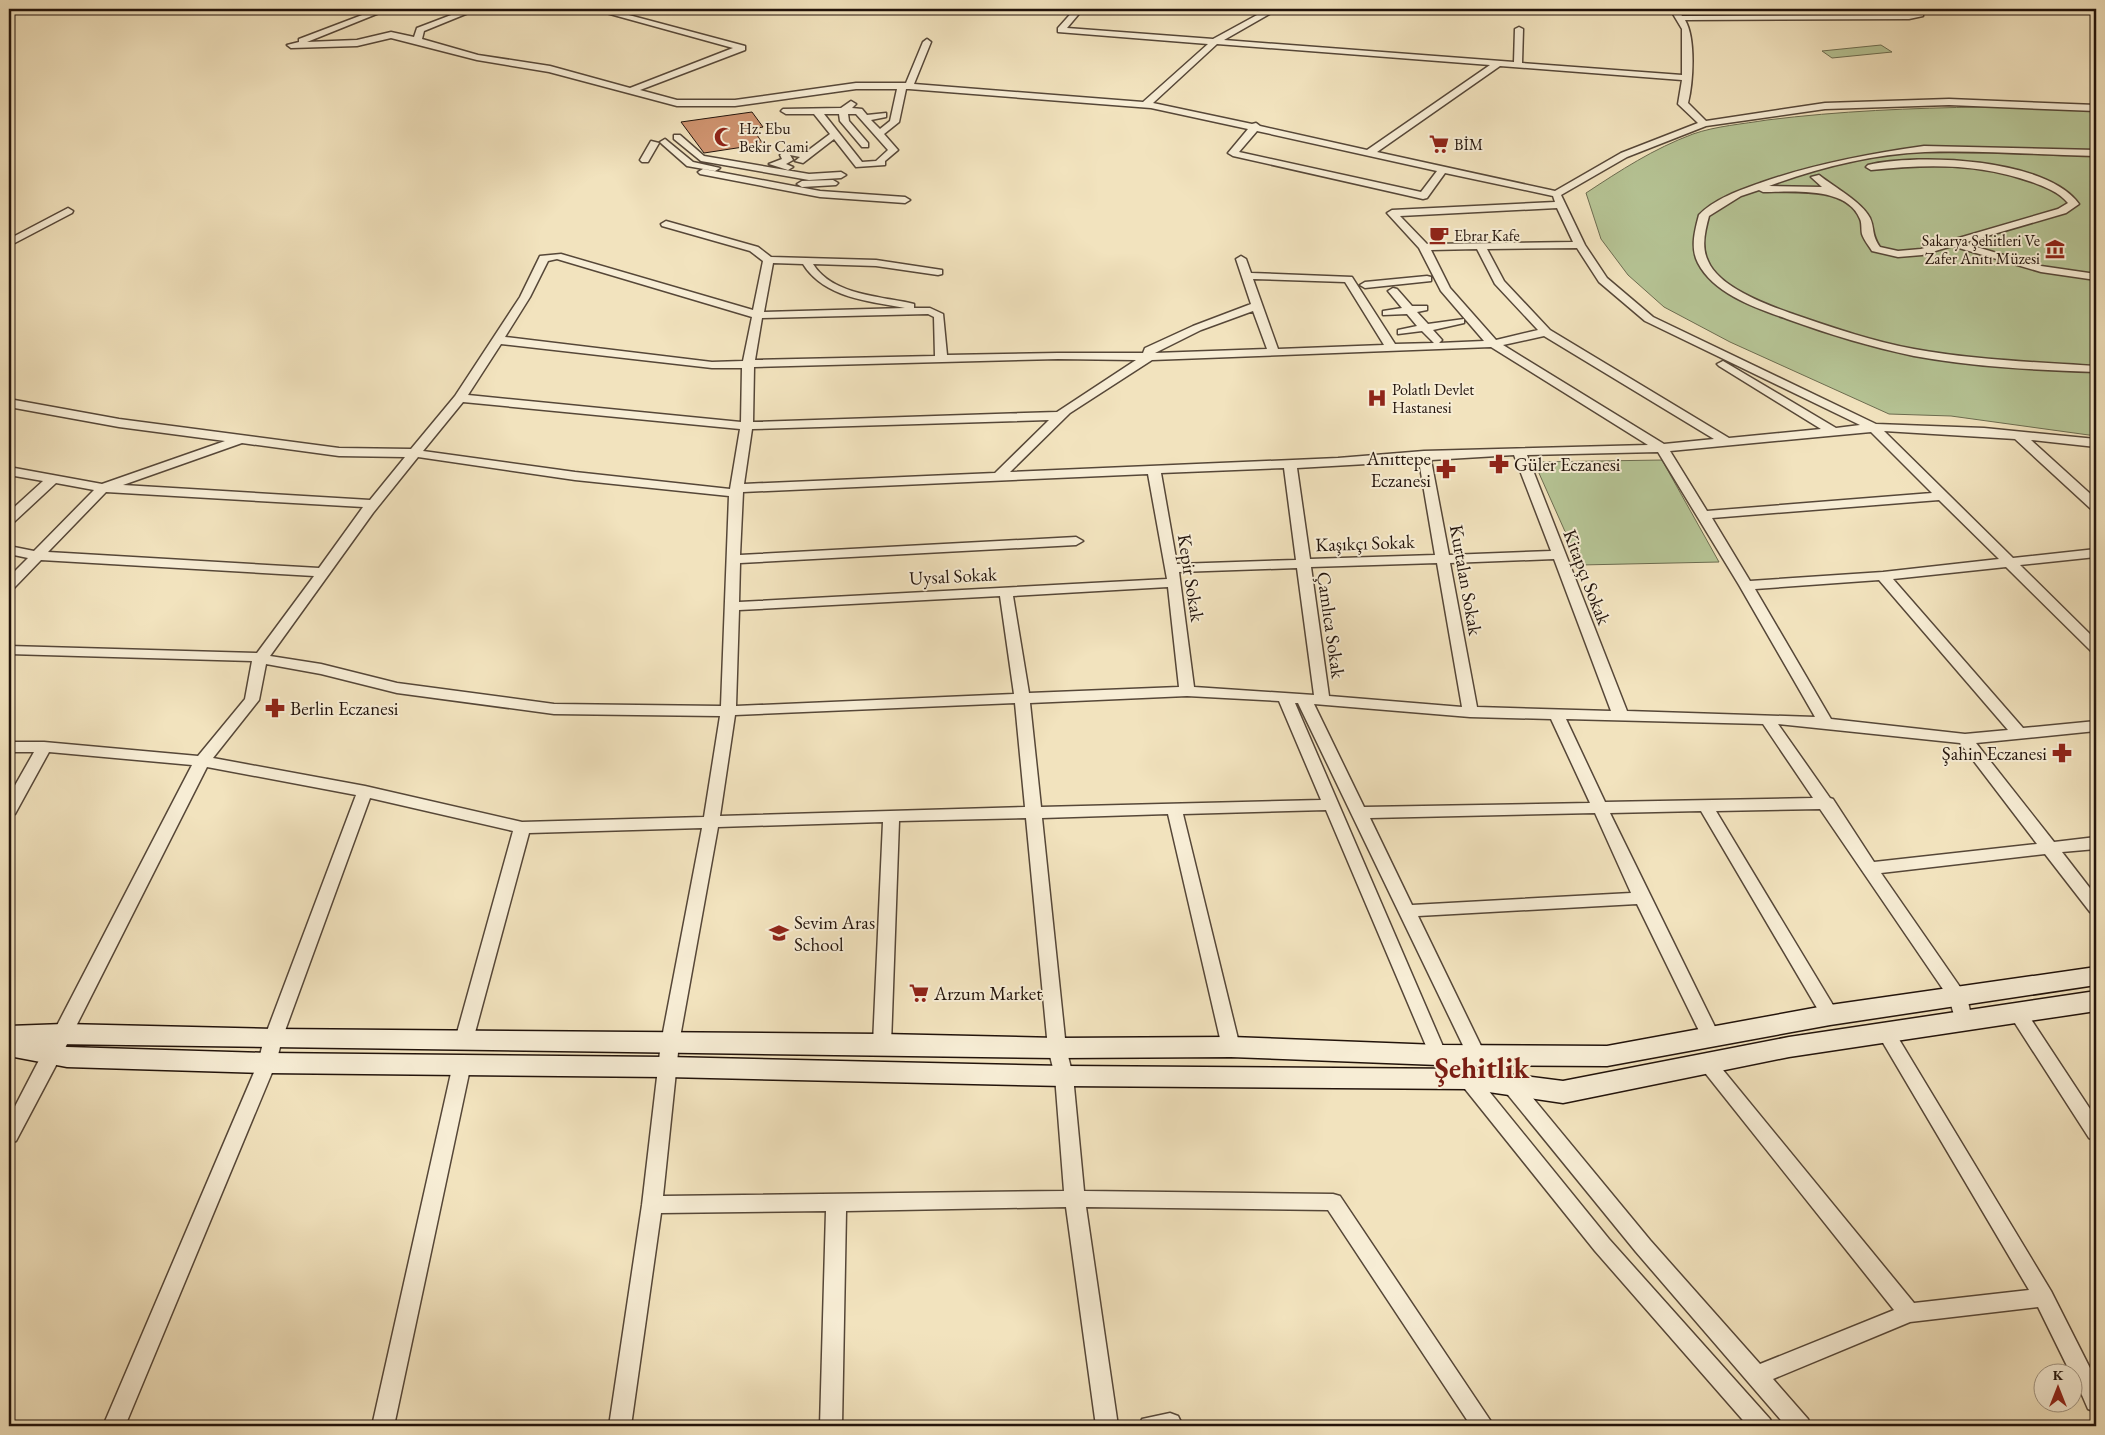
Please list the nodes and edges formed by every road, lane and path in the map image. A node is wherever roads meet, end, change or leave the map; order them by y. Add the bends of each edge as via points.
1 (385, 9) edge
2 (474, 9) edge
3 (607, 9) edge
4 (1079, 9) edge
5 (1274, 9) edge
6 (1674, 9) edge
7 (1920, 9) edge
8 (1680, 18) junction
9 (1519, 29) dead end
10 (417, 40) junction
11 (1216, 41) junction
12 (926, 42) dead end
13 (477, 57) junction
14 (1499, 63) junction
15 (1518, 65) junction
16 (1687, 78) junction
17 (902, 86) junction
18 (630, 92) junction
19 (852, 103) dead end
20 (1146, 104) junction
21 (2096, 108) edge
22 (786, 110) dead end
23 (817, 111) junction
24 (843, 111) junction
25 (883, 116) dead end
26 (869, 122) junction
27 (1704, 124) junction
28 (1256, 126) junction
29 (853, 131) junction
30 (835, 134) junction
31 (677, 137) dead end
32 (665, 142) dead end
33 (654, 143) dead end
34 (870, 145) junction
35 (1368, 153) junction
36 (2096, 153) edge
37 (706, 156) junction
38 (645, 160) dead end
39 (694, 164) junction
40 (855, 165) junction
41 (788, 169) junction
42 (1443, 169) junction
43 (1802, 170) junction
44 (703, 172) dead end
45 (1816, 177) junction
46 (1749, 189) junction
47 (820, 194) junction
48 (1843, 197) junction
49 (905, 200) dead end
50 (1558, 200) junction
51 (810, 204) dead end
52 (68, 211) dead end
53 (666, 224) dead end
54 (9, 243) edge
55 (1952, 243) junction
56 (1580, 245) junction
57 (1480, 246) junction
58 (1424, 247) junction
59 (1241, 259) dead end
60 (768, 260) junction
61 (806, 261) junction
62 (938, 272) dead end
63 (1246, 276) junction
64 (2096, 277) edge
65 (1427, 279) dead end
66 (1365, 285) dead end
67 (1393, 291) dead end
68 (1256, 306) junction
69 (1423, 308) dead end
70 (1409, 310) junction
71 (930, 311) junction
72 (1387, 313) dead end
73 (758, 315) junction
74 (1649, 319) junction
75 (1460, 321) dead end
76 (1425, 328) junction
77 (1402, 332) dead end
78 (1546, 332) junction
79 (499, 340) junction
80 (1436, 340) dead end
81 (1493, 344) junction
82 (1392, 348) junction
83 (1273, 351) junction
84 (1149, 357) junction
85 (941, 360) junction
86 (748, 365) junction
87 (2096, 369) edge
88 (460, 398) junction
89 (9, 403) edge
90 (1060, 416) junction
91 (746, 426) junction
92 (1873, 427) junction
93 (1833, 431) junction
94 (2019, 436) junction
95 (243, 439) junction
96 (1726, 441) junction
97 (2096, 443) edge
98 (1662, 448) junction
99 (1519, 451) junction
100 (414, 453) junction
101 (1424, 455) junction
102 (1290, 464) junction
103 (1154, 470) junction
104 (9, 471) edge
105 (998, 477) junction
106 (53, 479) junction
107 (103, 488) junction
108 (736, 491) junction
109 (1943, 496) junction
110 (374, 504) junction
111 (2096, 506) edge
112 (1704, 515) junction
113 (9, 519) edge
114 (1076, 541) dead end
115 (9, 550) edge
116 (2096, 553) edge
117 (1558, 555) junction
118 (39, 556) junction
119 (734, 559) junction
120 (1444, 559) junction
121 (2010, 563) junction
122 (1304, 564) junction
123 (1172, 568) junction
124 (323, 572) junction
125 (1883, 576) junction
126 (1174, 583) junction
127 (9, 585) edge
128 (1746, 585) junction
129 (1006, 592) junction
130 (733, 606) junction
131 (2094, 644) edge
132 (9, 650) edge
133 (260, 658) junction
134 (1188, 691) junction
135 (1022, 697) junction
136 (1284, 697) junction
137 (1313, 700) junction
138 (728, 710) junction
139 (1470, 712) junction
140 (1557, 716) junction
141 (1621, 716) junction
142 (1767, 719) junction
143 (1826, 723) junction
144 (2096, 726) edge
145 (2020, 734) junction
146 (1965, 739) junction
147 (9, 746) edge
148 (44, 747) junction
149 (202, 761) junction
150 (365, 792) junction
151 (1827, 804) junction
152 (1330, 805) junction
153 (1705, 805) junction
154 (1174, 808) junction
155 (1601, 809) junction
156 (9, 810) edge
157 (1034, 812) junction
158 (1359, 813) junction
159 (891, 816) junction
160 (712, 822) junction
161 (522, 828) junction
162 (2096, 843) edge
163 (2050, 849) junction
164 (1870, 868) junction
165 (1642, 898) junction
166 (2096, 908) edge
167 (1406, 911) junction
168 (2096, 976) edge
169 (2096, 1002) edge
170 (1961, 1008) junction
171 (2017, 1012) junction
172 (1830, 1016) junction
173 (1885, 1031) junction
174 (9, 1036) edge
175 (1711, 1038) junction
176 (59, 1044) junction
177 (882, 1044) junction
178 (9, 1046) edge
179 (1231, 1047) junction
180 (1056, 1048) junction
181 (270, 1051) junction
182 (463, 1052) junction
183 (668, 1055) junction
184 (1438, 1056) junction
185 (1708, 1064) junction
186 (1472, 1067) junction
187 (1064, 1076) junction
188 (1511, 1085) junction
189 (2096, 1133) edge
190 (9, 1135) edge
191 (1075, 1199) junction
192 (836, 1202) junction
193 (652, 1204) junction
194 (2044, 1297) junction
195 (1909, 1313) junction
196 (1756, 1376) junction
197 (2096, 1402) edge
198 (114, 1426) edge
199 (383, 1426) edge
200 (620, 1426) edge
201 (831, 1426) edge
202 (1107, 1426) edge
203 (1150, 1426) edge
204 (1172, 1426) edge
205 (1483, 1426) edge
206 (1762, 1426) edge
207 (1800, 1426) edge

1 - 10 street via 291,45 357,43 391,35
2 - 10 street via 420,30
3 - 18 street via 603,11 742,48
4 - 11 street via 1061,30
5 - 11 street
6 - 8 street
7 - 8 street via 1920,14 1909,17
8 - 16 street via 1686,30
9 - 15 street
10 - 13 street
11 - 14 street
11 - 20 street
12 - 17 street
13 - 17 street via 514,70 674,110 724,109
13 - 18 street via 550,69
14 - 15 street
14 - 35 street
15 - 16 street
16 - 27 street via 1683,104
17 - 18 street via 856,86 735,104 677,103
17 - 20 street
17 - 34 street via 894,122
19 - 24 street
20 - 28 street
21 - 27 street via 1949,102 1825,106
22 - 23 street
23 - 24 street
23 - 30 street
24 - 26 street via 859,111
24 - 29 street via 845,121
25 - 26 street
26 - 29 street
26 - 34 street
27 - 50 street via 1624,155
28 - 35 street
28 - 42 street via 1233,153 1423,196
29 - 30 street
29 - 34 street
30 - 40 street
30 - 41 street
31 - 37 street
32 - 39 street
33 - 38 street
34 - 40 street
34 - 40 street via 893,150 880,160 882,163
35 - 42 street
36 - 43 street via 1924,149
37 - 39 street
37 - 41 street
39 - 41 street
40 - 41 street via 822,171
41 - 44 street
41 - 47 street
41 - 47 street via 809,177 841,175
42 - 50 street
43 - 45 street
43 - 46 street
45 - 48 street
45 - 55 street via 1857,168 1916,162 1982,164 2050,186 2070,196 2074,204 2062,211
46 - 48 street via 1822,190
46 - 87 street via 1704,214 1697,240 1706,268 1726,286 1768,309 1825,330 1898,349 1957,359
47 - 49 street
47 - 51 street
48 - 55 street via 1854,204 1865,218 1868,237 1876,248 1898,254 1922,252
50 - 56 street
50 - 58 street via 1392,213
52 - 54 street
53 - 60 street via 754,249
55 - 64 street via 2060,275
56 - 57 street
56 - 74 street via 1603,280
57 - 58 street
57 - 78 street via 1500,282
58 - 81 street via 1445,289
59 - 63 street
60 - 61 street
60 - 73 street
61 - 62 street via 876,264
61 - 71 street via 816,276 841,290
63 - 68 street
63 - 82 street via 1348,279
65 - 66 street
67 - 70 street
68 - 83 street
68 - 84 street via 1149,350
69 - 70 street
70 - 72 street
70 - 76 street
71 - 73 street
71 - 85 street via 939,316
73 - 79 street via 552,255 544,258
73 - 86 street
74 - 92 street
74 - 93 street
75 - 76 street
76 - 77 street
76 - 80 street
78 - 81 street
78 - 96 street
79 - 86 street via 712,365
79 - 88 street
81 - 82 street
81 - 98 street
82 - 83 street
83 - 84 street
84 - 85 street
84 - 90 street
85 - 86 street
86 - 91 street
88 - 91 street
88 - 100 street
89 - 95 street via 119,423
90 - 91 street
90 - 105 street
91 - 108 street
92 - 93 street
92 - 94 street
92 - 109 street
93 - 96 street
94 - 97 street
94 - 111 street
95 - 100 street via 339,452
95 - 107 street
96 - 98 street
98 - 99 street
98 - 112 street
99 - 101 street
99 - 117 street, Kitapçı Sokak
100 - 108 street via 575,476
100 - 110 street
101 - 102 street
101 - 120 street, Kurtalan Sokak
102 - 103 street
102 - 122 street, Çamlıca Sokak
103 - 105 street
103 - 123 street, Kepir Sokak
104 - 106 street
105 - 108 street
106 - 107 street
106 - 113 street
107 - 110 street
107 - 118 street
108 - 119 street
109 - 112 street
109 - 121 street
110 - 124 street
112 - 128 street
114 - 119 street
115 - 118 street
116 - 121 street
117 - 120 street, Kaşıkçı Sokak
117 - 141 street, Kitapçı Sokak
118 - 124 street
118 - 127 street
119 - 130 street
120 - 122 street, Kaşıkçı Sokak
120 - 139 street, Kurtalan Sokak
121 - 125 street
121 - 131 street
122 - 123 street, Kaşıkçı Sokak
122 - 137 street, Çamlıca Sokak
123 - 126 street, Kepir Sokak
124 - 133 street
125 - 128 street
125 - 145 street
126 - 129 street, Uysal Sokak
126 - 134 street, Kepir Sokak
128 - 143 street
129 - 130 street, Uysal Sokak
129 - 135 street
130 - 138 street
132 - 133 street
133 - 138 street via 397,688 554,709
133 - 149 street via 252,700
134 - 135 street
134 - 136 street
135 - 138 street
135 - 157 street
136 - 137 street
136 - 152 street
137 - 139 street
137 - 158 street, Çamlıca Sokak
138 - 160 street
139 - 140 street
140 - 141 street
140 - 155 street
141 - 142 street
142 - 143 street
142 - 151 street
143 - 146 street
144 - 145 street
145 - 146 street
146 - 163 street
147 - 148 street
148 - 149 street
148 - 156 street
149 - 150 street
149 - 176 street
150 - 161 street
150 - 181 street
151 - 153 street
151 - 164 street
152 - 154 street
152 - 184 street
153 - 155 street
153 - 172 street
154 - 157 street
154 - 179 street
155 - 158 street
155 - 165 street
157 - 159 street
157 - 180 street
158 - 167 street, Çamlıca Sokak
159 - 160 street
159 - 177 street
160 - 161 street
160 - 183 street
161 - 182 street
162 - 163 street
163 - 164 street
163 - 166 street
164 - 170 street
165 - 167 street
165 - 175 street
167 - 186 street, Çamlıca Sokak
168 - 170 street
169 - 171 street
170 - 171 street
170 - 172 street
170 - 173 street
171 - 189 street
172 - 175 street
173 - 185 street
173 - 194 street
174 - 176 street
175 - 186 street via 1607,1056
176 - 178 street
176 - 181 street via 67,1057
176 - 190 street
177 - 180 street
177 - 183 street
179 - 180 street
179 - 184 street
180 - 187 street
181 - 182 street
181 - 198 street
182 - 183 street
182 - 199 street
183 - 187 street
183 - 193 street
184 - 186 street
185 - 188 street via 1562,1092
185 - 195 street
186 - 187 street
186 - 188 street
186 - 206 street, Çamlıca Sokak via 1602,1245
187 - 191 street
188 - 196 street via 1643,1246
191 - 192 street
191 - 202 street
191 - 205 street via 1333,1202
192 - 193 street
192 - 201 street
193 - 200 street
194 - 195 street
194 - 197 street
195 - 196 street
196 - 207 street
203 - 204 street via 1170,1423

